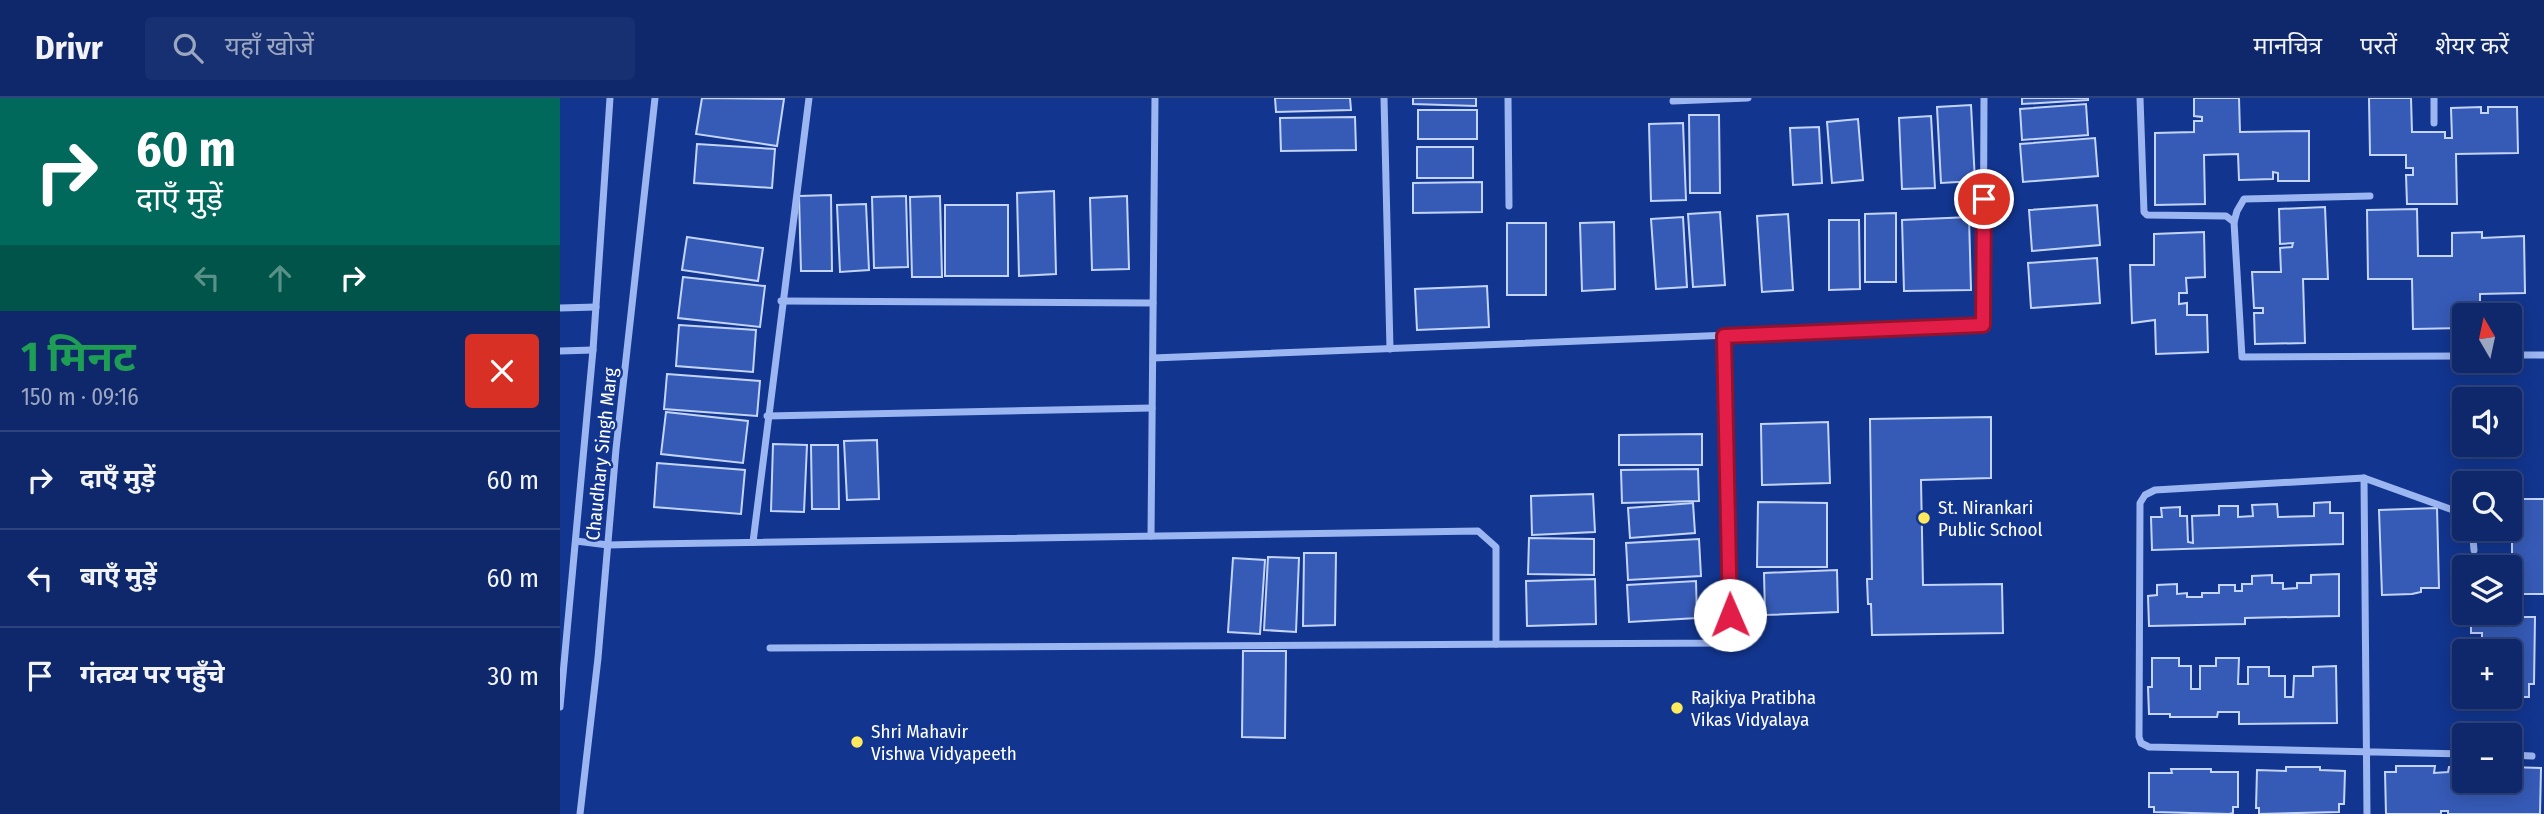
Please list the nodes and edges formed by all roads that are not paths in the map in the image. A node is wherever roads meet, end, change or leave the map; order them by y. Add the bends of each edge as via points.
1 (610, 98) edge
2 (655, 98) edge
3 (808, 98) edge
4 (1155, 98) edge
5 (1384, 98) edge
6 (1508, 98) edge
7 (1748, 98) edge
8 (1984, 98) edge
9 (2140, 98) edge
10 (2434, 98) edge
11 (1673, 101) dead end
12 (2434, 123) dead end
13 (2370, 196) dead end
14 (1509, 206) dead end
15 (2234, 222) junction
16 (781, 301) junction
17 (1153, 303) junction
18 (596, 307) junction
19 (560, 308) edge
20 (1724, 336) junction
21 (1390, 349) junction
22 (593, 350) junction
23 (560, 351) edge
24 (2522, 355) edge
25 (2544, 355) edge
26 (2452, 356) edge
27 (1153, 358) junction
28 (1152, 408) junction
29 (767, 416) junction
30 (2364, 478) junction
31 (2452, 510) edge
32 (1151, 536) junction
33 (576, 541) junction
34 (2473, 541) edge
35 (753, 542) junction
36 (608, 545) junction
37 (2474, 550) dead end
38 (1496, 644) junction
39 (770, 648) dead end
40 (560, 707) edge
41 (2367, 750) junction
42 (2452, 754) edge
43 (2522, 756) edge
44 (2532, 756) dead end
45 (580, 814) edge
46 (2367, 814) edge

1 - 18 street, Chaudhary Singh Marg
2 - 36 street, Chaudhary Singh Marg
3 - 16 street
4 - 17 street
5 - 21 street
6 - 14 street
7 - 11 street
8 - 20 street via 1983,325
9 - 15 street via 2147,215 2226,216
10 - 12 street
13 - 15 street via 2244,199
15 - 26 street via 2242,357
16 - 17 street
16 - 29 street
17 - 27 street
18 - 19 street
18 - 22 street, Chaudhary Singh Marg
20 - 21 street
20 - 38 street via 1730,643
21 - 27 street
22 - 23 street
22 - 33 street, Chaudhary Singh Marg
24 - 25 street
27 - 28 street
28 - 29 street
28 - 32 street
29 - 35 street
30 - 31 street
30 - 41 street
30 - 41 street via 2155,490 2145,495 2140,503 2139,737 2149,747
32 - 35 street
32 - 38 street via 1478,531 1496,547
33 - 36 street
33 - 40 street, Chaudhary Singh Marg
34 - 37 street
35 - 36 street
36 - 45 street, Chaudhary Singh Marg
38 - 39 street
41 - 42 street
41 - 46 street
43 - 44 street

